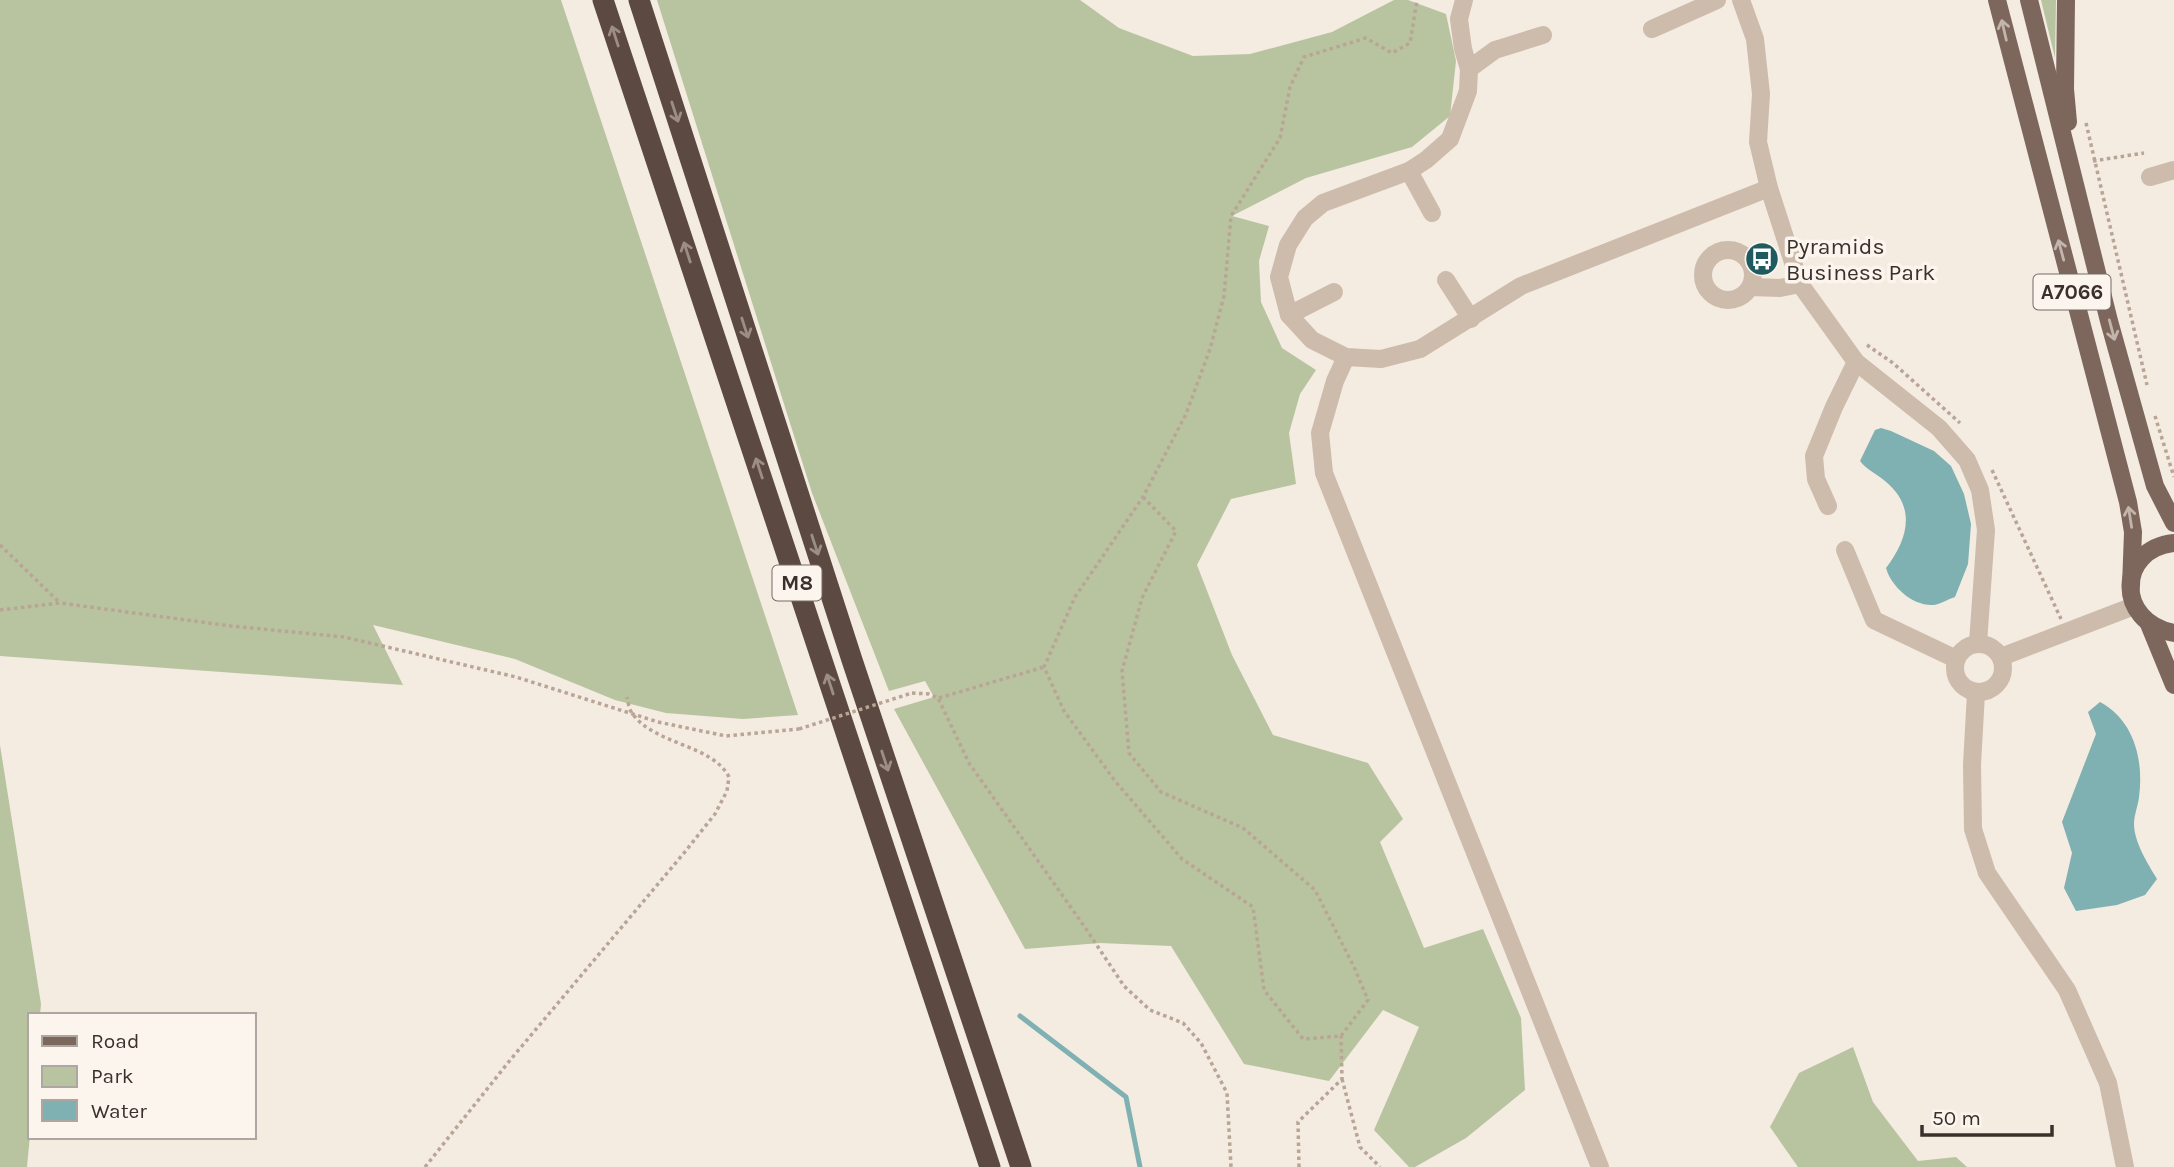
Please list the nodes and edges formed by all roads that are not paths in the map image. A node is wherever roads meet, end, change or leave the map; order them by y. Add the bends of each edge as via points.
1 (603, 0) edge
2 (639, 0) edge
3 (1464, 0) edge
4 (1717, 0) edge
5 (1741, 0) edge
6 (1997, 0) edge
7 (2029, 0) edge
8 (2066, 0) edge
9 (1652, 29) dead end
10 (1543, 35) dead end
11 (1469, 69) junction
12 (2071, 168) junction
13 (2174, 170) edge
14 (1409, 171) junction
15 (2150, 177) dead end
16 (1769, 188) junction
17 (1432, 213) dead end
18 (1446, 280) dead end
19 (1800, 284) junction
20 (1751, 287) dead end
21 (1334, 292) dead end
22 (1289, 315) junction
23 (1471, 319) junction
24 (1346, 357) junction
25 (1856, 362) junction
26 (1828, 506) dead end
27 (2174, 523) edge
28 (2174, 543) edge
29 (1845, 550) dead end
30 (2131, 586) junction
31 (2134, 606) junction
32 (2149, 624) junction
33 (2174, 633) edge
34 (1978, 643) junction
35 (2001, 657) junction
36 (1956, 659) junction
37 (2174, 685) edge
38 (1976, 692) junction
39 (846, 732) junction
40 (977, 1167) edge
41 (990, 1167) edge
42 (1021, 1167) edge
43 (1600, 1167) edge
44 (2125, 1167) edge

39 -> 1 highway, M8
2 -> 42 highway, M8
3 - 11 lane via 1459,19
4 - 9 lane
5 - 16 lane via 1755,39 1761,94 1758,142
30 -> 6 main road, A7066 via 2133,532 2128,502
7 - 12 main road, A7066
8 - 12 main road, A7066 via 2065,89
10 - 11 lane via 1495,50
11 - 14 lane via 1468,91 1450,139
12 -> 27 main road, A7066 via 2155,486
13 - 15 lane
14 - 17 lane
14 - 22 lane via 1322,203 1305,218 1288,245 1279,277
16 - 19 lane
16 - 23 lane via 1521,286
18 - 23 lane
19 - 20 lane
19 - 25 lane
21 - 22 lane
22 - 24 lane via 1312,340
23 - 24 lane via 1420,349 1381,359
24 - 43 lane via 1320,433 1324,473
25 - 26 lane via 1814,456 1816,479
25 - 34 lane via 1939,428 1967,460 1979,490 1986,530
28 - 30 main road via 2161,545 2141,558
29 - 36 lane via 1874,620
30 - 31 main road, A7066
31 - 32 main road
31 - 35 lane
32 - 33 main road
32 - 37 main road
34 - 35 lane
34 - 36 lane via 1967,646
35 - 38 lane via 2003,673 1996,685
36 - 38 lane via 1954,672 1959,682
38 - 44 lane via 1973,829 1987,873 2067,990 2108,1083
39 - 40 highway, M8
39 - 41 highway, M8

